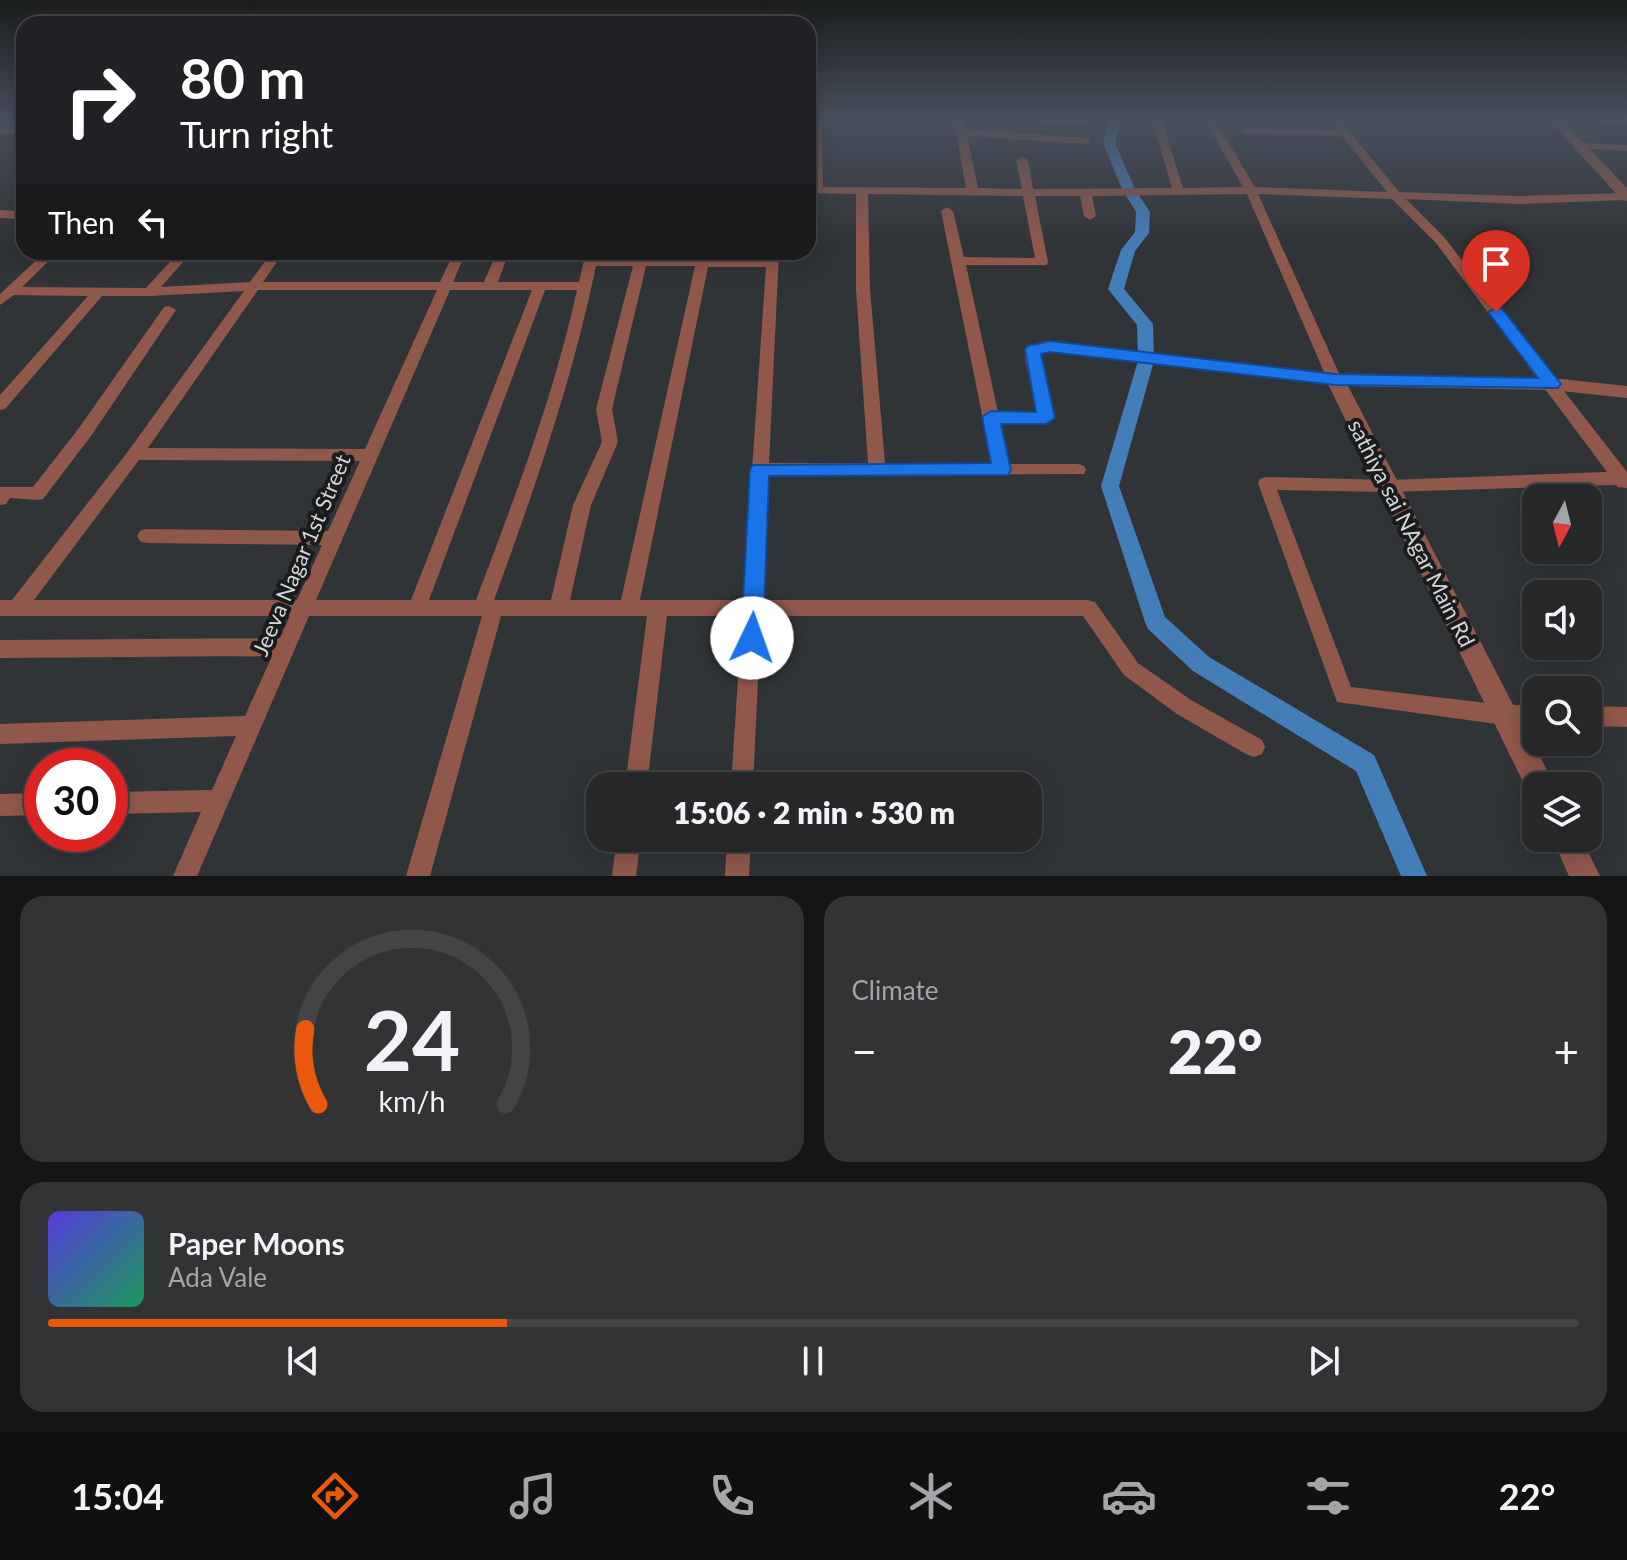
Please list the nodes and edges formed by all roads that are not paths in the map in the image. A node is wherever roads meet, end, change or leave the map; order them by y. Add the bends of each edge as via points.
1 (1022, 160) dead end
2 (967, 161) edge
3 (1169, 161) edge
4 (1234, 161) edge
5 (1368, 161) edge
6 (1596, 161) edge
7 (972, 189) junction
8 (816, 190) edge
9 (862, 190) junction
10 (1178, 190) junction
11 (1251, 190) junction
12 (1030, 191) junction
13 (1085, 192) junction
14 (1625, 192) edge
15 (1397, 197) junction
16 (947, 211) dead end
17 (1090, 216) dead end
18 (43, 260) edge
19 (179, 260) edge
20 (272, 260) edge
21 (456, 260) edge
22 (500, 260) edge
23 (591, 260) edge
24 (641, 260) edge
25 (661, 260) edge
26 (743, 260) edge
27 (773, 260) edge
28 (959, 261) junction
29 (702, 264) junction
30 (253, 286) junction
31 (587, 286) junction
32 (489, 287) junction
33 (442, 288) junction
34 (539, 288) junction
35 (98, 292) junction
36 (150, 292) junction
37 (5, 296) edge
38 (169, 310) dead end
39 (1335, 380) junction
40 (1552, 384) junction
41 (1627, 392) edge
42 (0, 405) edge
43 (991, 417) junction
44 (135, 454) junction
45 (370, 455) junction
46 (759, 469) junction
47 (877, 470) junction
48 (1002, 470) junction
49 (1078, 470) dead end
50 (1624, 481) edge
51 (1388, 486) junction
52 (0, 499) edge
53 (146, 536) dead end
54 (334, 538) junction
55 (9, 608) edge
56 (417, 608) junction
57 (488, 608) junction
58 (559, 608) junction
59 (629, 608) junction
60 (658, 608) junction
61 (754, 608) junction
62 (304, 609) junction
63 (288, 647) junction
64 (0, 649) edge
65 (1504, 715) junction
66 (1522, 715) edge
67 (1602, 716) edge
68 (1627, 717) edge
69 (252, 726) junction
70 (0, 734) edge
71 (1254, 747) dead end
72 (638, 772) edge
73 (743, 772) edge
74 (1533, 772) edge
75 (219, 801) junction
76 (128, 803) edge
77 (24, 804) edge
78 (0, 805) edge
79 (627, 852) edge
80 (738, 852) edge
81 (1573, 852) edge
82 (185, 876) edge
83 (418, 876) edge
84 (624, 876) edge
85 (737, 876) edge
86 (1585, 876) edge

1 - 12 street
2 - 7 street
3 - 10 street
4 - 11 street, sathiya sai NAgar Main Rd
5 - 15 street
6 - 14 street
7 - 9 street
7 - 12 street
8 - 9 street
9 - 47 street via 863,289
10 - 11 street
10 - 13 street
11 - 15 street
11 - 39 street, sathiya sai NAgar Main Rd
12 - 13 street
12 - 28 street via 1042,262
13 - 17 street
14 - 15 street via 1519,200
15 - 40 street via 1440,240
16 - 28 street
18 - 37 street
19 - 36 street
20 - 30 street
21 - 33 street, Jeeva Nagar 1st Street
22 - 32 street
23 - 31 street
24 - 58 street via 604,409 610,442 582,505
25 - 29 street
26 - 29 street
27 - 46 street
28 - 43 street
29 - 59 street
30 - 33 street
30 - 36 street
30 - 44 street
31 - 34 street
31 - 57 street
32 - 33 street
32 - 34 street
33 - 45 street, Jeeva Nagar 1st Street
34 - 56 street
35 - 36 street
35 - 37 street
35 - 42 street
38 - 52 street via 37,494 6,491
39 - 40 street
39 - 43 street via 1050,346 1033,350 1032,359 1046,418
39 - 51 street, sathiya sai NAgar Main Rd
40 - 41 street
40 - 50 street
43 - 48 street
44 - 45 street
44 - 55 street
45 - 54 street, Jeeva Nagar 1st Street
46 - 47 street
46 - 61 street
47 - 48 street
48 - 49 street
50 - 51 street
51 - 65 street, sathiya sai NAgar Main Rd
51 - 65 street via 1266,483 1344,695
53 - 54 street
54 - 62 street, Jeeva Nagar 1st Street
55 - 62 street
56 - 57 street
56 - 62 street
57 - 58 street
57 - 83 street
58 - 59 street
59 - 60 street
60 - 61 street
60 - 72 street
61 - 71 street via 1088,608 1131,669
61 - 73 street
62 - 63 street, Jeeva Nagar 1st Street
63 - 64 street
63 - 69 street, Jeeva Nagar 1st Street
65 - 66 street
65 - 74 street, sathiya sai NAgar Main Rd
67 - 68 street
69 - 70 street
69 - 75 street, Jeeva Nagar 1st Street
75 - 76 street
75 - 82 street, Jeeva Nagar 1st Street
77 - 78 street
79 - 84 street
80 - 85 street
81 - 86 street

